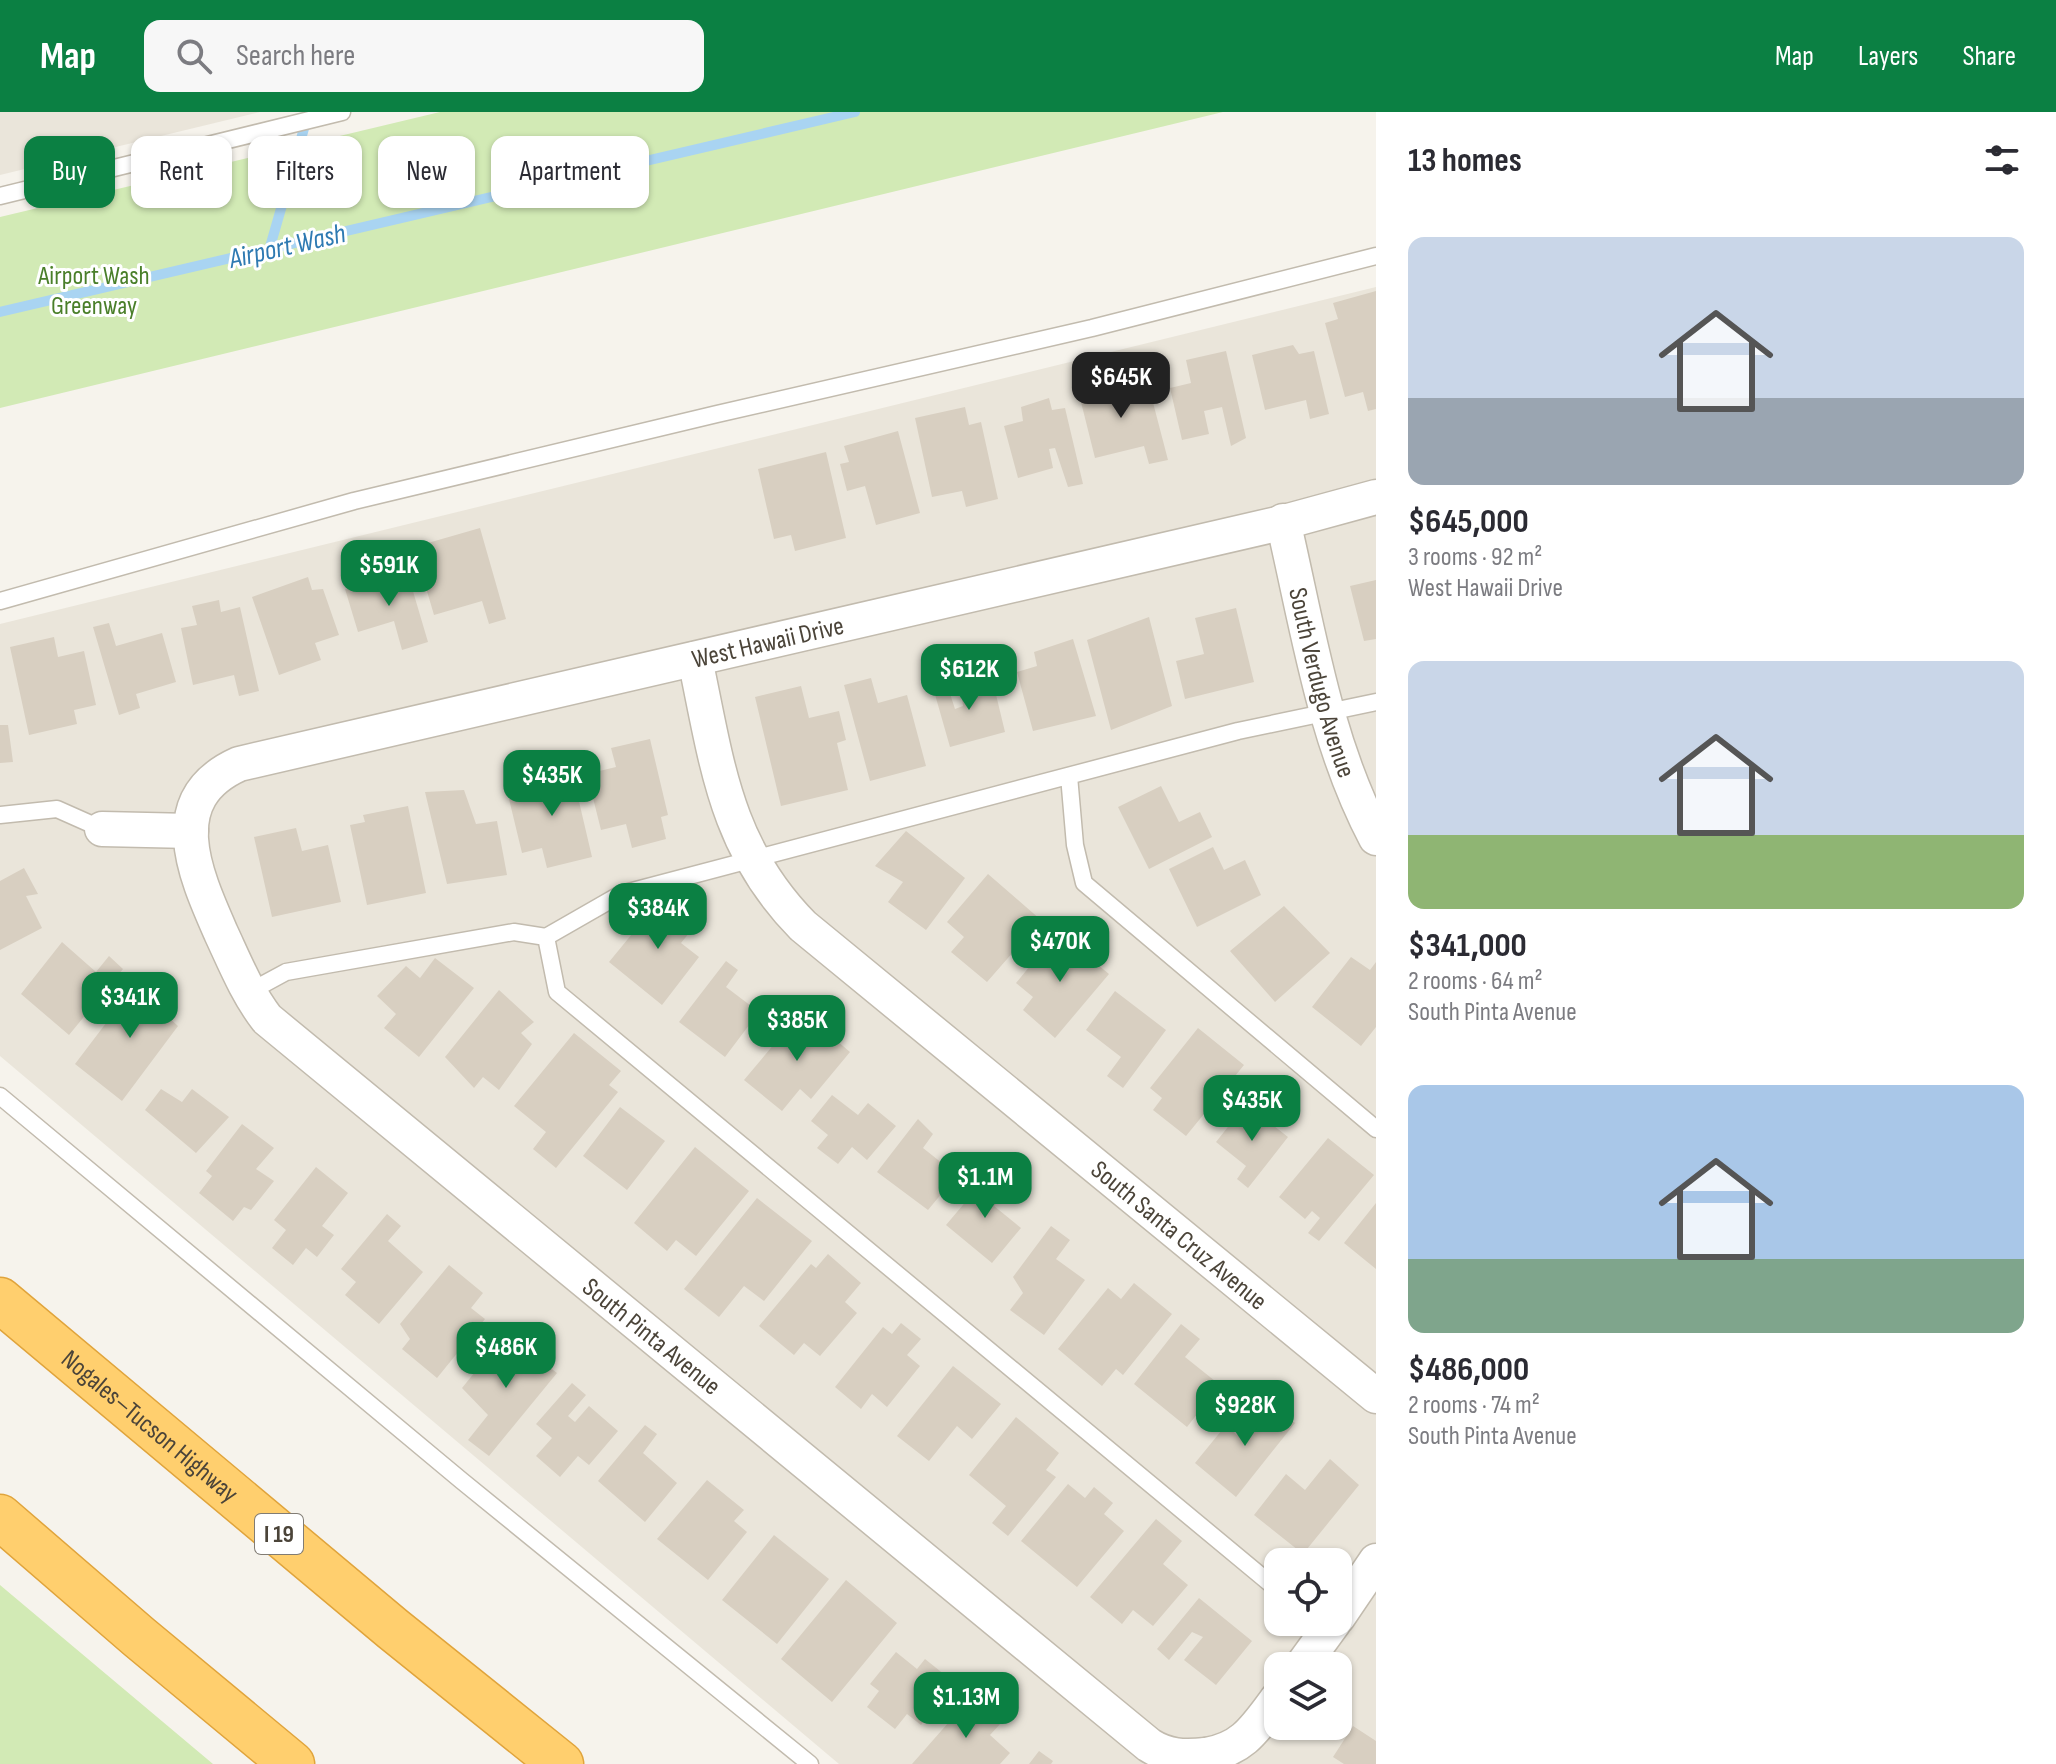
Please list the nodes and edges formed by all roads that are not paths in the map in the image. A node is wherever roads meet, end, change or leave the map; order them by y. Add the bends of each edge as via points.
1 (342, 112) edge
2 (0, 196) edge
3 (1376, 256) edge
4 (1376, 497) edge
5 (1283, 521) junction
6 (0, 601) edge
7 (695, 659) junction
8 (1376, 702) edge
9 (1327, 712) junction
10 (1069, 776) junction
11 (0, 815) edge
12 (191, 826) junction
13 (102, 829) joint
14 (1376, 838) edge
15 (752, 859) junction
16 (546, 937) junction
17 (249, 992) junction
18 (0, 1096) edge
19 (1376, 1129) edge
20 (0, 1300) edge
21 (1376, 1396) edge
22 (0, 1517) edge
23 (1376, 1561) edge
24 (1264, 1578) edge
25 (1352, 1593) edge
26 (1264, 1715) edge
27 (1156, 1758) edge
28 (1207, 1759) edge
29 (292, 1764) edge
30 (561, 1764) edge
31 (810, 1764) edge

1 - 2 lane
3 - 6 lane via 354,501
4 - 5 street, West Hawaii Drive
5 - 7 street, West Hawaii Drive
5 - 9 street, South Verdugo Avenue
7 - 12 street, West Hawaii Drive via 239,764 208,783 195,804
7 - 15 street, South Santa Cruz Avenue via 721,785
8 - 9 lane
9 - 10 lane
9 - 14 street, South Verdugo Avenue via 1355,798
10 - 15 lane
10 - 19 lane via 1084,883
11 - 13 lane via 57,809
12 - 13 street
12 - 17 street, South Pinta Avenue via 191,852 204,895
15 - 16 lane via 621,894
15 - 21 street, South Santa Cruz Avenue via 779,902 803,926
16 - 17 lane via 514,932 286,972
16 - 24 lane via 557,992
17 - 27 street, South Pinta Avenue via 267,1019 1100,1705
18 - 31 lane
20 - 30 highway, Nogales–Tucson Highway / I 19
22 - 29 highway
23 - 25 street
26 - 28 street via 1239,1745
27 - 28 street, South Pinta Avenue

